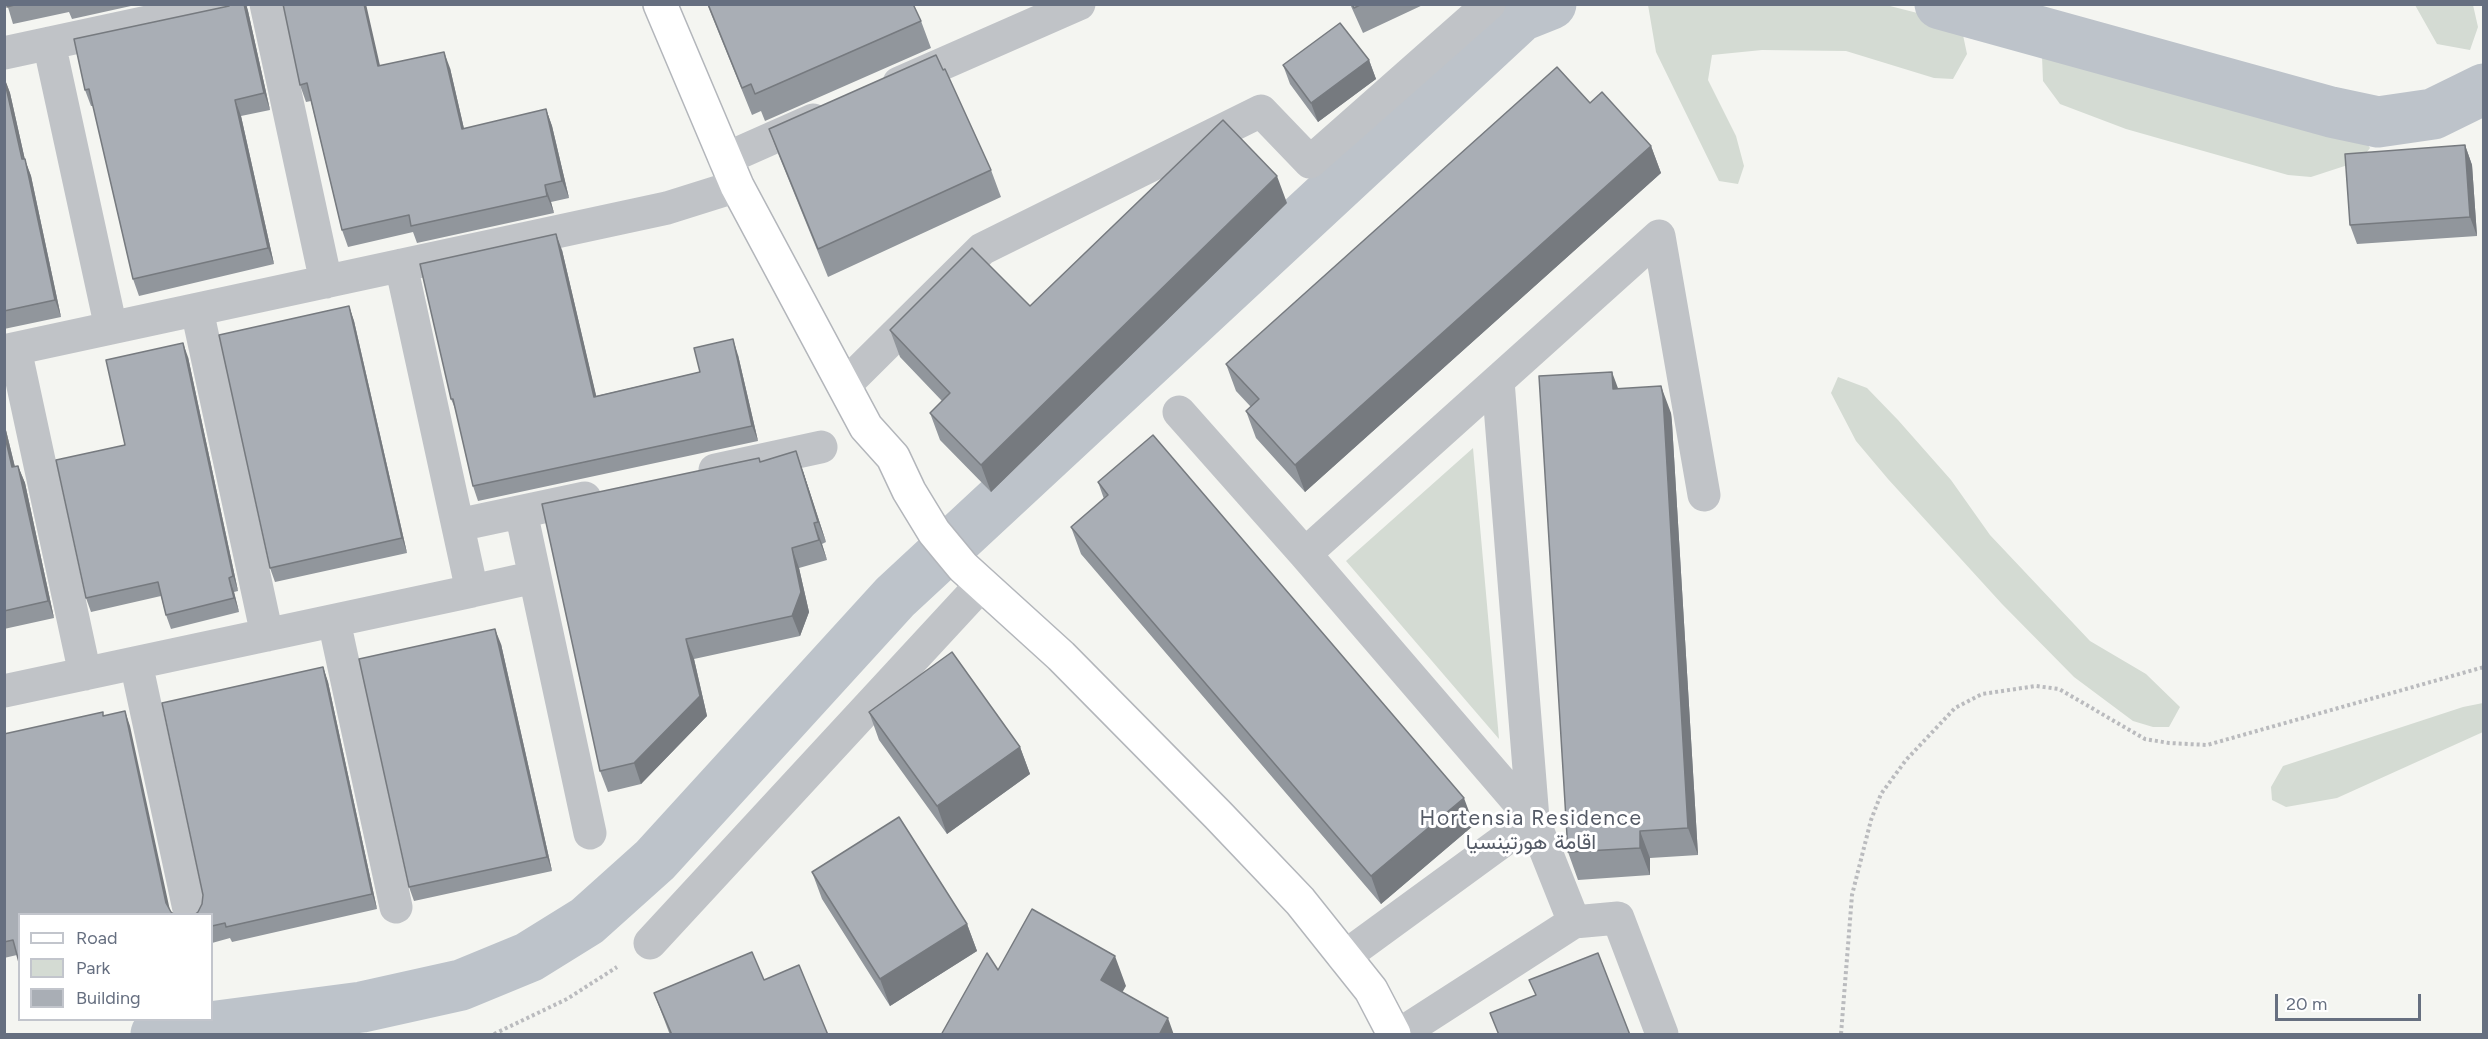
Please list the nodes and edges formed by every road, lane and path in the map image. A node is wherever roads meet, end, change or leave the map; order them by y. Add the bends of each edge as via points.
1 (231, 4) edge
2 (266, 4) edge
3 (660, 4) edge
4 (1079, 4) edge
5 (1489, 4) edge
6 (190, 9) edge
7 (49, 44) junction
8 (4, 53) edge
9 (875, 93) edge
10 (843, 107) edge
11 (731, 172) junction
12 (401, 266) junction
13 (326, 282) junction
14 (197, 310) junction
15 (111, 328) junction
16 (10, 350) edge
17 (1498, 381) junction
18 (844, 386) junction
19 (1179, 412) dead end
20 (821, 447) dead end
21 (683, 477) edge
22 (613, 492) edge
23 (1704, 495) dead end
24 (521, 512) junction
25 (458, 525) junction
26 (1305, 554) junction
27 (535, 577) junction
28 (982, 584) junction
29 (472, 591) junction
30 (334, 621) junction
31 (267, 635) junction
32 (136, 663) junction
33 (2484, 667) edge
34 (85, 674) junction
35 (4, 692) edge
36 (1533, 819) junction
37 (590, 834) dead end
38 (396, 907) dead end
39 (190, 913) edge
40 (1574, 922) junction
41 (650, 943) joint
42 (1344, 957) junction
43 (495, 1035) edge
44 (1394, 1035) edge
45 (1400, 1035) edge
46 (1662, 1035) edge
47 (1841, 1035) edge

1 - 6 street
2 - 13 street
3 - 11 main road
4 - 9 street
5 - 18 street via 1311,162 1261,111 982,249
6 - 7 street
7 - 8 street
7 - 15 street
10 - 11 street
11 - 12 street via 667,208
11 - 18 main road
12 - 13 street
12 - 25 street
13 - 14 street
14 - 15 street
14 - 31 street
15 - 16 street
16 - 34 street
17 - 23 street via 1659,236
17 - 26 street
17 - 36 street
18 - 28 main road via 866,427 893,457 934,532
19 - 26 street
20 - 21 street
22 - 24 street
24 - 25 street
24 - 27 street
25 - 29 street
26 - 36 street
27 - 29 street
27 - 37 street
28 - 41 street
28 - 42 main road via 1061,656 1218,815 1300,901
29 - 30 street
30 - 31 street
30 - 38 street
31 - 32 street
32 - 34 street
32 - 39 street
33 - 47 path via 2207,745 2145,739 2059,689 2036,686 1982,694 1955,708 1906,760 1881,794 1871,820 1852,895
34 - 35 street
36 - 40 street
36 - 42 street
40 - 45 street
40 - 46 street via 1618,918
41 - 43 path via 567,999
42 - 44 main road via 1371,990

